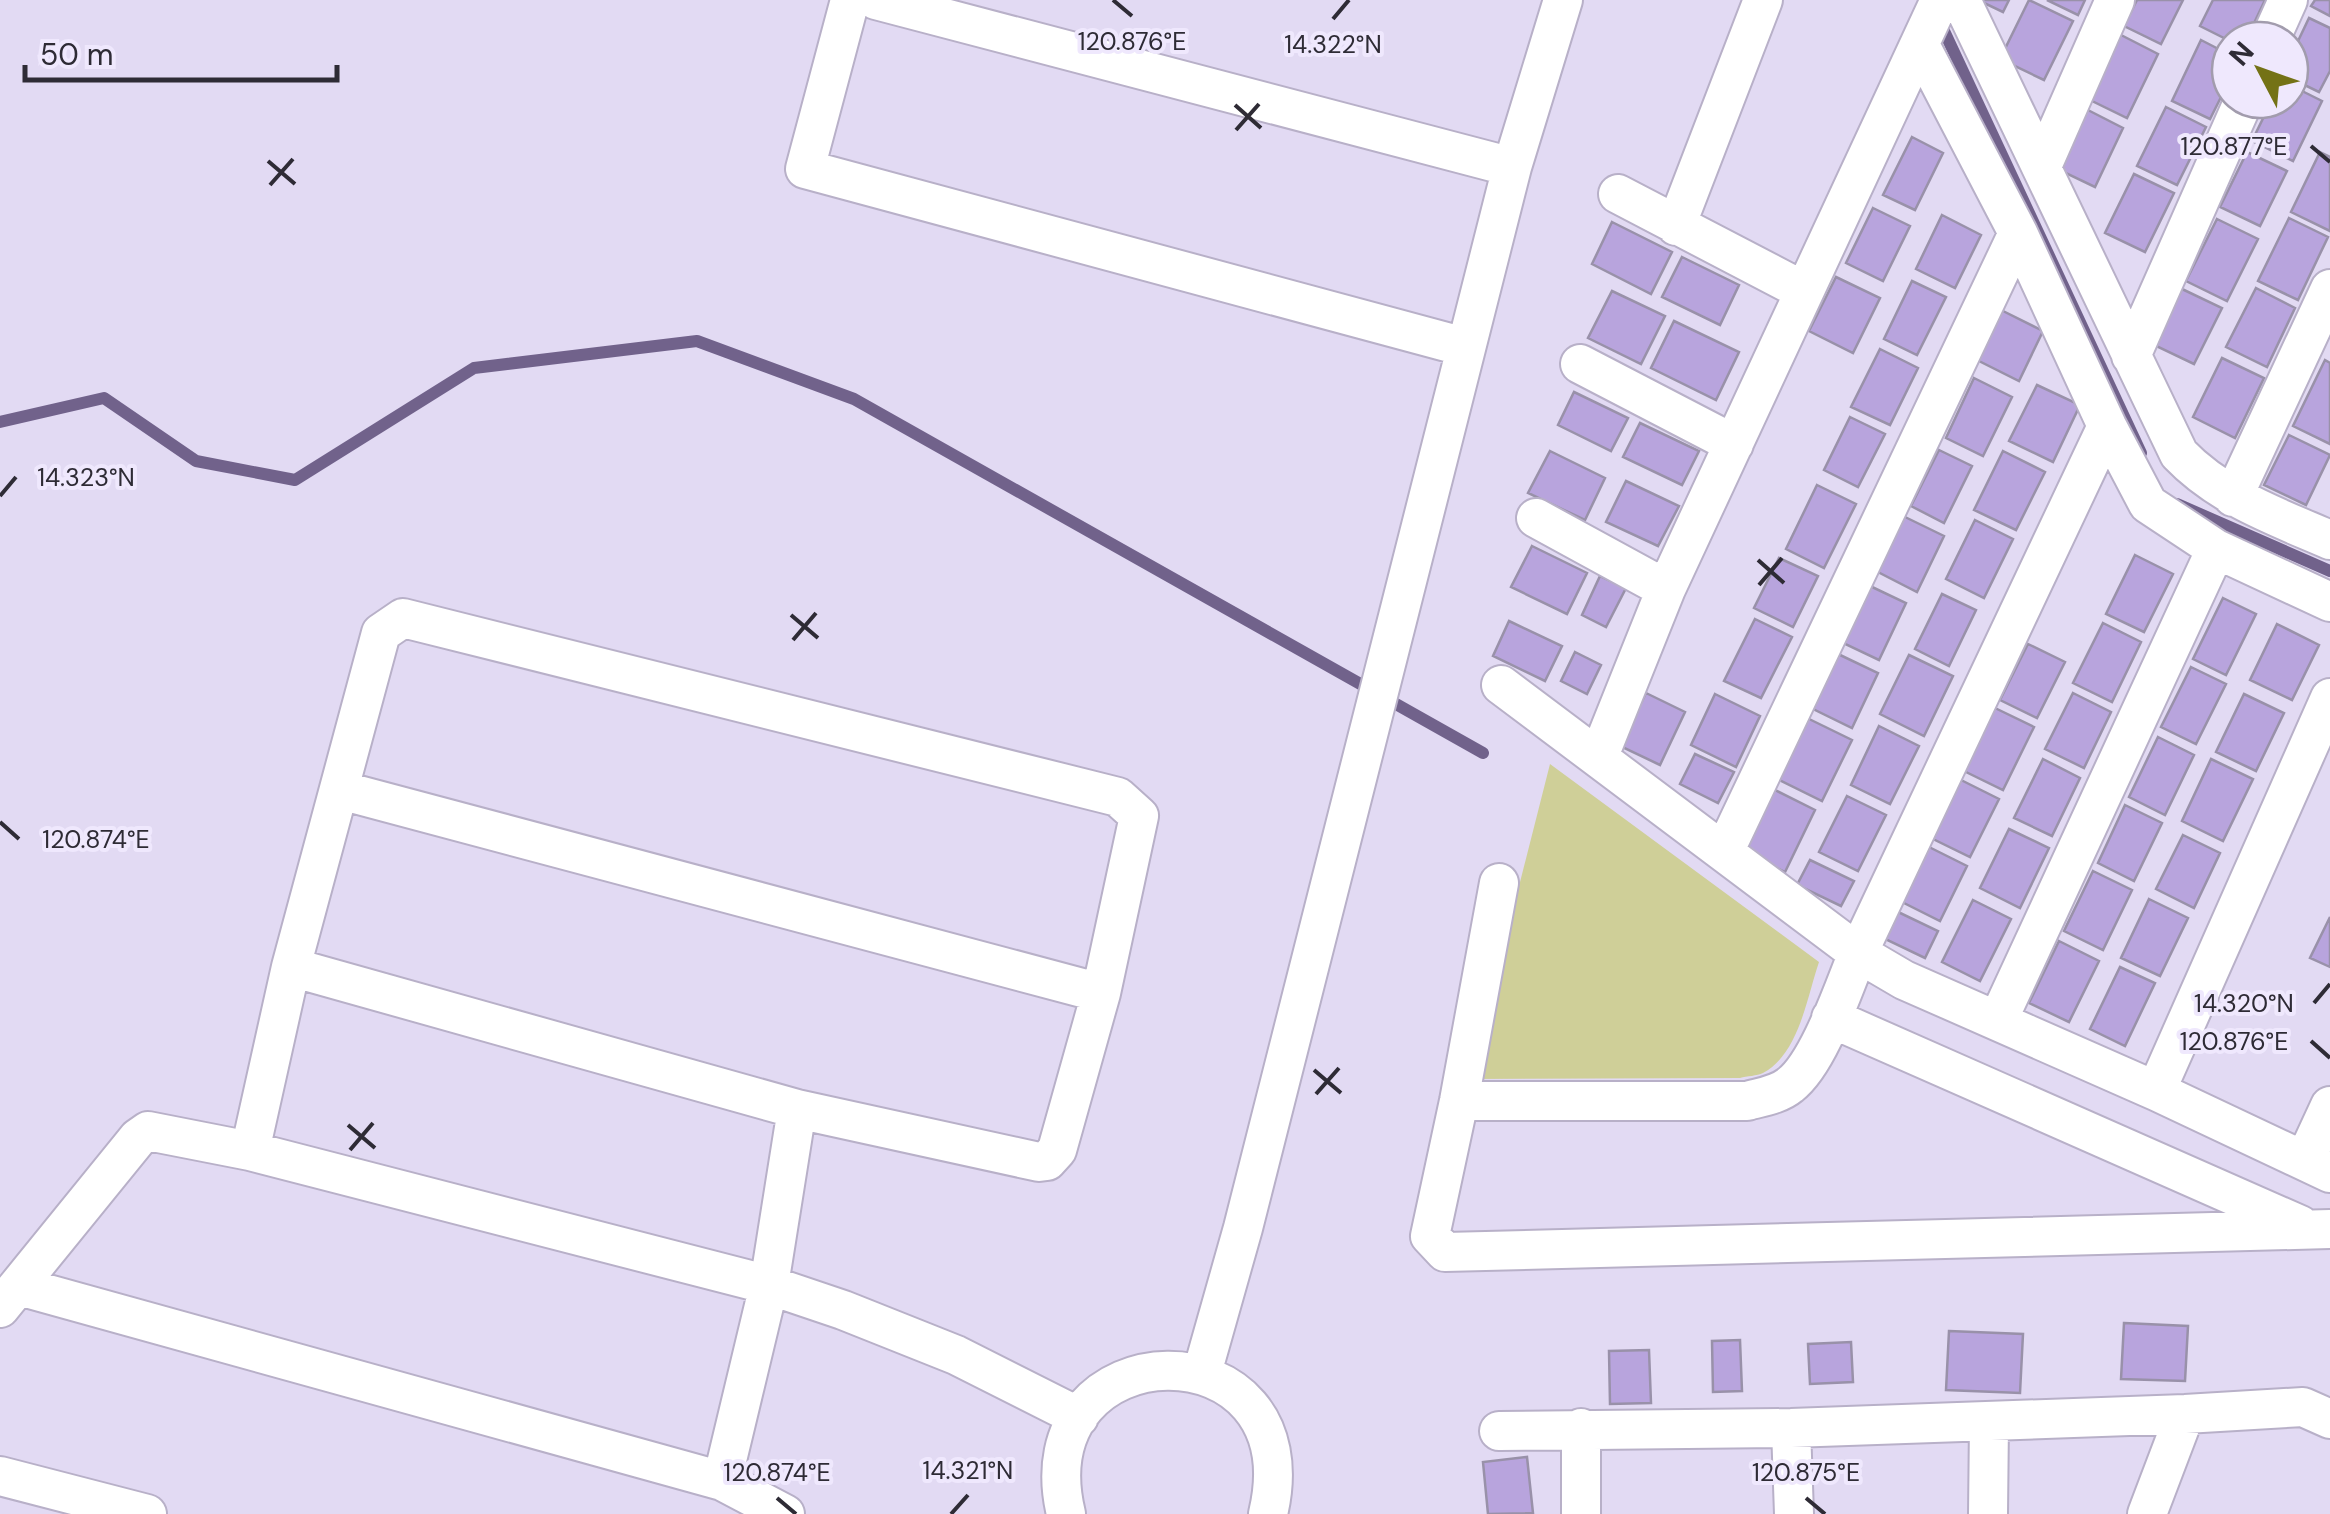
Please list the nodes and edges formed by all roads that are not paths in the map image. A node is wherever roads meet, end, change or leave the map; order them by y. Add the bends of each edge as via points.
1 (850, 0) edge
2 (876, 0) edge
3 (1563, 0) edge
4 (1764, 0) edge
5 (1961, 0) edge
6 (2115, 0) edge
7 (1932, 18) edge
8 (2235, 120) edge
9 (2042, 166) junction
10 (1512, 167) junction
11 (1618, 194) dead end
12 (1676, 226) junction
13 (2018, 232) junction
14 (2330, 289) edge
15 (1804, 291) junction
16 (1465, 346) junction
17 (2131, 356) junction
18 (1580, 364) dead end
19 (2107, 426) junction
20 (1734, 444) junction
21 (2234, 498) junction
22 (1536, 518) dead end
23 (2330, 540) edge
24 (2216, 549) junction
25 (1666, 589) junction
26 (2330, 602) edge
27 (1501, 685) dead end
28 (2330, 698) edge
29 (1599, 756) junction
30 (340, 790) junction
31 (1724, 852) junction
32 (1499, 883) dead end
33 (1858, 953) junction
34 (291, 967) junction
35 (1101, 994) junction
36 (1832, 1018) junction
37 (1998, 1020) junction
38 (2156, 1091) junction
39 (1459, 1101) junction
40 (2330, 1106) edge
41 (797, 1109) junction
42 (250, 1151) junction
43 (2318, 1167) edge
44 (2320, 1229) edge
45 (769, 1285) junction
46 (10, 1297) edge
47 (1202, 1373) junction
48 (2184, 1414) junction
49 (1078, 1417) junction
50 (2330, 1419) edge
51 (1989, 1422) junction
52 (1582, 1428) junction
53 (1790, 1428) junction
54 (1499, 1431) dead end
55 (0, 1476) edge
56 (722, 1481) junction
57 (148, 1514) edge
58 (785, 1514) edge
59 (1066, 1514) edge
60 (1268, 1514) edge
61 (1581, 1514) edge
62 (1794, 1514) edge
63 (1988, 1514) edge
64 (2147, 1514) edge

1 - 16 street via 805,169
2 - 10 street
3 - 10 street
4 - 12 street
5 - 9 street
6 - 9 street
7 - 13 street
7 - 15 street
8 - 17 street
9 - 17 street
10 - 16 street
11 - 12 street
12 - 15 street
13 - 19 street
13 - 31 street
14 - 21 street
15 - 20 street
16 - 47 street
17 - 21 street via 2179,454
18 - 20 street
19 - 24 street via 2148,504
19 - 33 street
20 - 25 street
21 - 23 street
22 - 25 street
24 - 26 street
24 - 37 street
25 - 29 street
27 - 29 street
28 - 38 street
29 - 31 street
30 - 34 street
30 - 35 street
30 - 35 street via 381,634 403,618 1118,797 1139,816
31 - 33 street
32 - 39 street
33 - 36 street
33 - 37 street
34 - 41 street
34 - 42 street
35 - 41 street via 1057,1150 1047,1161
36 - 39 street via 1806,1067 1770,1096
36 - 44 street
37 - 38 street
38 - 43 street
39 - 44 street via 1430,1236 1445,1252
40 - 43 street
41 - 45 street
42 - 45 street
42 - 46 street via 148,1131
45 - 49 street via 956,1355
45 - 56 street
46 - 56 street
47 - 49 street via 1146,1371 1117,1382
47 - 60 street via 1238,1394 1260,1420 1273,1452
48 - 50 street via 2303,1407
48 - 51 street
48 - 64 street
49 - 59 street via 1061,1455
51 - 53 street
51 - 63 street
52 - 53 street
52 - 54 street
52 - 61 street
53 - 62 street
55 - 57 street
56 - 58 street

